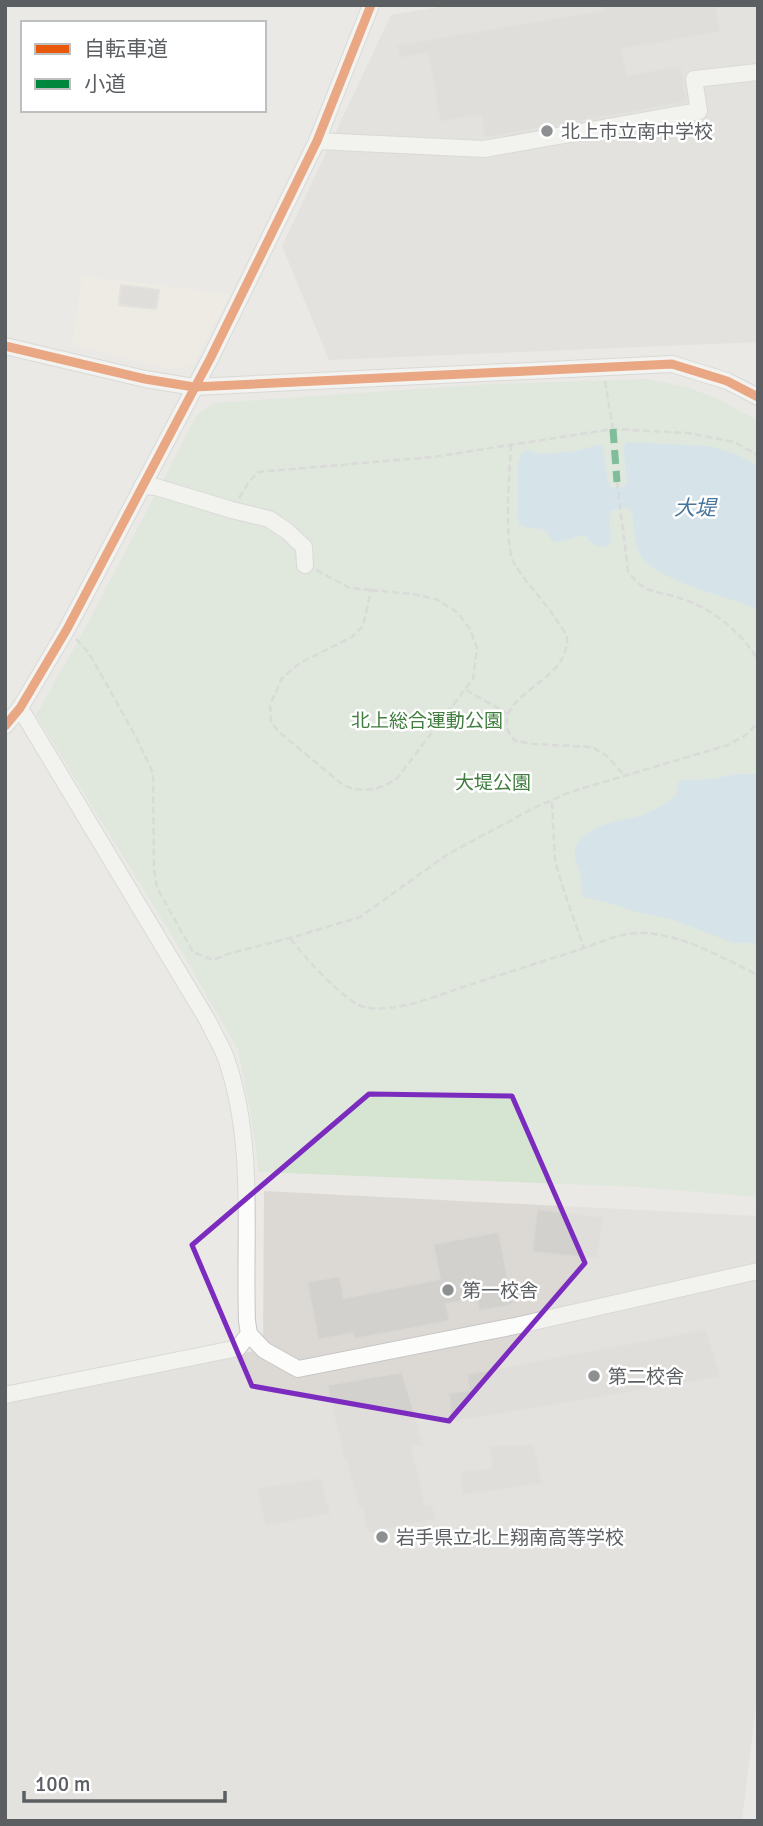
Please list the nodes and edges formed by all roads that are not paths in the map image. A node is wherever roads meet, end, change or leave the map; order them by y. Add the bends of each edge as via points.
1 (371, 5) edge
2 (758, 72) edge
3 (317, 141) junction
4 (5, 345) edge
5 (194, 387) junction
6 (758, 397) edge
7 (142, 486) junction
8 (305, 565) road end
9 (20, 708) junction
10 (5, 726) edge
11 (758, 1271) edge
12 (249, 1334) junction
13 (5, 1395) edge

1 - 3 street
2 - 3 street via 694,79 699,111 484,149
3 - 5 street
4 - 5 street
5 - 6 street via 672,364 727,380
5 - 7 street
7 - 8 street via 269,519 304,547
7 - 9 street
9 - 10 street
9 - 12 street via 208,1021 228,1063 247,1170
11 - 12 street via 298,1369 264,1350
12 - 13 street via 238,1348

